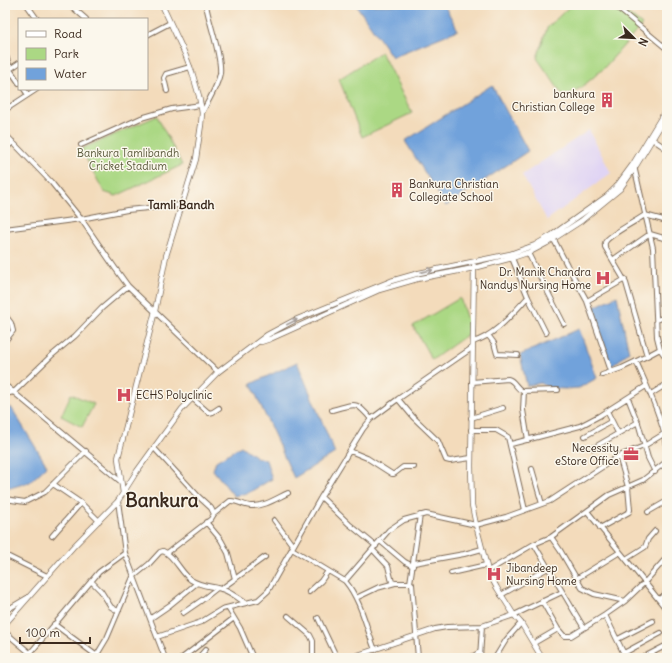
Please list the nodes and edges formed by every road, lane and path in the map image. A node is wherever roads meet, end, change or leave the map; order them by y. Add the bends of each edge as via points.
1 (27, 5) edge
2 (70, 5) edge
3 (162, 5) edge
4 (206, 5) edge
5 (614, 5) edge
6 (37, 18) edge
7 (85, 18) edge
8 (170, 23) junction
9 (148, 34) edge
10 (667, 49) edge
11 (5, 53) edge
12 (18, 64) edge
13 (190, 67) junction
14 (11, 71) junction
15 (5, 77) edge
16 (18, 82) edge
17 (25, 90) edge
18 (36, 90) edge
19 (166, 91) dead end
20 (28, 95) junction
21 (201, 105) junction
22 (667, 108) edge
23 (5, 110) edge
24 (202, 113) junction
25 (667, 115) edge
26 (5, 134) edge
27 (652, 139) junction
28 (13, 142) junction
29 (81, 145) dead end
30 (5, 149) edge
31 (667, 149) edge
32 (633, 164) junction
33 (634, 170) junction
34 (181, 205) junction
35 (645, 215) junction
36 (81, 219) junction
37 (667, 221) edge
38 (5, 229) edge
39 (650, 234) junction
40 (553, 237) junction
41 (667, 239) edge
42 (528, 253) junction
43 (512, 258) junction
44 (614, 259) junction
45 (474, 262) junction
46 (474, 268) junction
47 (624, 279) junction
48 (128, 286) junction
49 (528, 297) junction
50 (588, 301) junction
51 (155, 311) junction
52 (5, 315) edge
53 (667, 316) edge
54 (657, 320) junction
55 (564, 324) dead end
56 (546, 334) dead end
57 (488, 335) junction
58 (5, 341) edge
59 (259, 342) junction
60 (473, 342) junction
61 (472, 348) junction
62 (660, 349) junction
63 (518, 356) dead end
64 (647, 356) junction
65 (667, 359) edge
66 (636, 362) junction
67 (611, 371) junction
68 (218, 372) junction
69 (602, 375) dead end
70 (472, 382) junction
71 (667, 384) edge
72 (5, 385) edge
73 (646, 386) junction
74 (558, 390) dead end
75 (524, 391) junction
76 (14, 392) junction
77 (5, 394) edge
78 (651, 394) junction
79 (192, 398) junction
80 (628, 398) junction
81 (398, 399) junction
82 (219, 408) dead end
83 (503, 408) dead end
84 (332, 410) dead end
85 (607, 411) junction
86 (471, 418) junction
87 (371, 419) junction
88 (612, 421) junction
89 (638, 422) junction
90 (471, 430) junction
91 (666, 433) edge
92 (618, 434) junction
93 (585, 436) dead end
94 (528, 440) junction
95 (511, 444) junction
96 (667, 445) edge
97 (644, 446) junction
98 (154, 448) junction
99 (593, 448) dead end
100 (86, 451) junction
101 (350, 451) junction
102 (619, 456) junction
103 (471, 458) junction
104 (667, 461) edge
105 (414, 467) dead end
106 (532, 469) dead end
107 (655, 472) junction
108 (120, 481) junction
109 (53, 484) junction
110 (628, 487) junction
111 (123, 493) junction
112 (288, 493) dead end
113 (321, 498) junction
114 (5, 499) edge
115 (118, 501) junction
116 (667, 501) edge
117 (81, 503) junction
118 (542, 504) junction
119 (525, 510) junction
120 (587, 511) junction
121 (648, 512) dead end
122 (214, 514) junction
123 (420, 515) junction
124 (274, 520) dead end
125 (99, 521) junction
126 (206, 522) junction
127 (476, 525) junction
128 (600, 528) junction
129 (655, 531) dead end
130 (52, 536) dead end
131 (551, 537) junction
132 (380, 541) junction
133 (534, 544) junction
134 (376, 546) junction
135 (293, 547) junction
136 (482, 549) junction
137 (373, 550) junction
138 (620, 552) junction
139 (125, 553) junction
140 (167, 553) junction
141 (5, 555) edge
142 (667, 557) edge
143 (265, 558) dead end
144 (626, 560) junction
145 (413, 564) junction
146 (486, 565) junction
147 (548, 568) junction
148 (328, 571) junction
149 (488, 571) junction
150 (451, 573) dead end
151 (47, 576) junction
152 (134, 577) junction
153 (235, 579) junction
154 (576, 579) junction
155 (91, 581) junction
156 (345, 581) junction
157 (645, 582) junction
158 (197, 583) junction
159 (395, 583) junction
160 (410, 583) junction
161 (218, 589) junction
162 (309, 592) dead end
163 (562, 592) junction
164 (667, 593) edge
165 (501, 595) junction
166 (29, 597) junction
167 (356, 598) junction
168 (659, 599) junction
169 (625, 601) junction
170 (542, 602) junction
171 (247, 603) junction
172 (228, 608) junction
173 (667, 610) edge
174 (5, 611) edge
175 (118, 611) junction
176 (183, 613) dead end
177 (514, 615) junction
178 (605, 615) junction
179 (288, 616) dead end
180 (151, 618) junction
181 (234, 618) junction
182 (318, 618) dead end
183 (653, 621) dead end
184 (522, 623) junction
185 (5, 624) edge
186 (54, 624) junction
187 (482, 626) junction
188 (584, 628) junction
189 (558, 629) junction
190 (5, 632) edge
191 (661, 633) dead end
192 (415, 636) junction
193 (157, 637) junction
194 (618, 639) junction
195 (534, 643) junction
196 (667, 645) edge
197 (206, 649) dead end
198 (374, 650) junction
199 (365, 652) junction
200 (480, 652) junction
201 (30, 653) junction
202 (625, 656) edge
203 (96, 657) edge
204 (26, 658) edge
205 (165, 658) edge
206 (182, 658) edge
207 (198, 658) edge
208 (254, 658) edge
209 (313, 658) edge
210 (337, 658) edge
211 (350, 658) edge
212 (367, 658) edge
213 (418, 658) edge
214 (470, 658) edge
215 (480, 658) edge
216 (495, 658) edge
217 (542, 658) edge
218 (642, 658) edge

1 - 6 street
2 - 7 street
3 - 8 street
4 - 24 street via 219,58 220,73
5 - 10 street
8 - 9 street
8 - 13 street
11 - 14 street
12 - 14 street
13 - 19 street via 166,74
13 - 21 street
14 - 15 street
14 - 16 street
17 - 20 street
18 - 20 street
20 - 23 street
21 - 24 street
21 - 29 street via 172,109 141,118
22 - 32 street
24 - 34 street via 196,159
25 - 27 street
26 - 28 street
27 - 31 street
27 - 33 street
28 - 30 street
28 - 36 street
32 - 33 street
32 - 40 street via 607,196
33 - 35 street
33 - 40 street via 614,196 581,221
34 - 36 street via 127,210
34 - 51 street via 166,256
35 - 37 street
35 - 39 street
35 - 44 street via 606,241 605,247
36 - 38 street
36 - 48 street
39 - 41 street
39 - 44 street
39 - 54 street
40 - 42 street
40 - 45 street via 523,250
40 - 50 street
42 - 43 street
42 - 55 street
43 - 46 street
43 - 49 street
44 - 47 street
45 - 46 street
59 -> 45 street via 296,320 390,281
46 - 59 street via 416,279 379,290
46 - 60 street
47 - 50 street
47 - 64 street
48 - 51 street
48 - 76 street
49 - 56 street
49 - 57 street
50 - 67 street
51 - 68 street
51 - 108 street via 118,458
52 - 58 street via 13,326 12,333
53 - 54 street
54 - 62 street
57 - 60 street
57 - 63 street via 497,354
59 - 68 street
60 - 61 street
61 - 70 street
61 - 81 street
62 - 64 street
62 - 65 street
64 - 66 street
66 - 67 street
66 - 73 street
67 - 69 street
68 - 79 street
70 - 75 street via 510,379 519,390
70 - 86 street
71 - 78 street
72 - 76 street
73 - 78 street
73 - 80 street
74 - 75 street
75 - 94 street via 523,410
76 - 77 street
76 - 100 street
78 - 91 street
79 - 82 street via 209,413
79 - 98 street
80 - 85 street
80 - 89 street
81 - 87 street
81 - 103 street via 438,441 446,460
83 - 86 street
84 - 87 street via 355,404 362,407
85 - 88 street
85 - 94 street via 580,426
86 - 90 street
87 - 101 street
88 - 92 street
88 - 93 street
89 - 92 street
89 - 97 street
90 - 95 street via 496,430 506,436
90 - 103 street
91 - 96 street
91 - 97 street
92 - 99 street
94 - 95 street
95 - 119 street
97 - 102 street
97 - 107 street
98 - 111 street
98 - 122 street via 212,508
100 - 108 street
100 - 109 street
101 - 105 street via 367,458 392,474 403,467
101 - 113 street
102 - 110 street
102 - 118 street
103 - 127 street via 472,505
104 - 107 street
106 - 118 street
107 - 110 street
108 - 111 street
109 - 114 street via 29,501
109 - 117 street
110 - 120 street via 609,495
110 - 128 street via 629,512
111 - 115 street
112 - 122 street via 257,506 233,500
113 - 134 street
113 - 135 street
115 - 125 street
115 - 139 street
116 - 121 street
117 - 125 street
117 - 130 street
118 - 119 street
119 - 127 street
120 - 128 street
120 - 131 street
122 - 126 street
123 - 127 street via 436,515
123 - 132 street via 396,524
123 - 145 street
124 - 135 street
125 - 151 street
126 - 140 street
126 - 153 street via 225,547
127 - 136 street
128 - 138 street
129 - 144 street via 645,547
131 - 133 street
131 - 154 street
132 - 134 street
132 - 145 street via 405,562
133 - 147 street
133 - 149 street
134 - 137 street
135 - 148 street
135 - 171 street via 268,591 258,600
136 - 145 street
136 - 146 street
137 - 156 street
137 - 159 street via 388,566 391,580
138 - 144 street
138 - 154 street
139 - 152 street
139 - 155 street via 102,569
140 - 152 street via 160,552
140 - 158 street via 184,574
141 - 151 street
142 - 157 street
143 - 153 street
144 - 157 street
145 - 160 street
146 - 149 street
146 - 150 street
147 - 163 street
147 - 165 street
148 - 156 street
148 - 162 street
149 - 165 street
151 - 166 street
152 - 175 street
152 - 180 street
153 - 161 street
154 - 169 street via 586,591
155 - 175 street via 113,609
155 - 186 street
156 - 167 street
157 - 168 street
157 - 169 street
158 - 161 street
158 - 180 street
159 - 160 street
159 - 167 street via 376,588
160 - 192 street via 413,589
161 - 171 street
161 - 176 street
163 - 170 street
163 - 188 street
164 - 168 street
165 - 177 street
166 - 174 street
166 - 185 street
167 - 198 street
168 - 173 street
169 - 178 street
170 - 177 street
170 - 189 street
171 - 172 street
172 - 181 street
172 - 193 street via 202,622
175 - 203 street via 108,638
177 - 184 street
177 - 187 street
178 - 188 street
178 - 194 street
179 - 209 street via 310,635 313,641
180 - 193 street
181 - 206 street
181 - 208 street
182 - 210 street
183 - 194 street
184 - 195 street
184 - 216 street via 506,640
186 - 201 street
186 - 203 street
187 - 192 street via 447,627
187 - 200 street
188 - 189 street via 568,637
189 - 195 street
190 - 201 street
191 - 202 street
192 - 198 street
192 - 213 street
193 - 205 street
194 - 202 street
195 - 217 street
196 - 218 street
197 - 207 street
198 - 199 street
199 - 211 street
199 - 212 street
200 - 214 street
200 - 215 street
201 - 204 street

